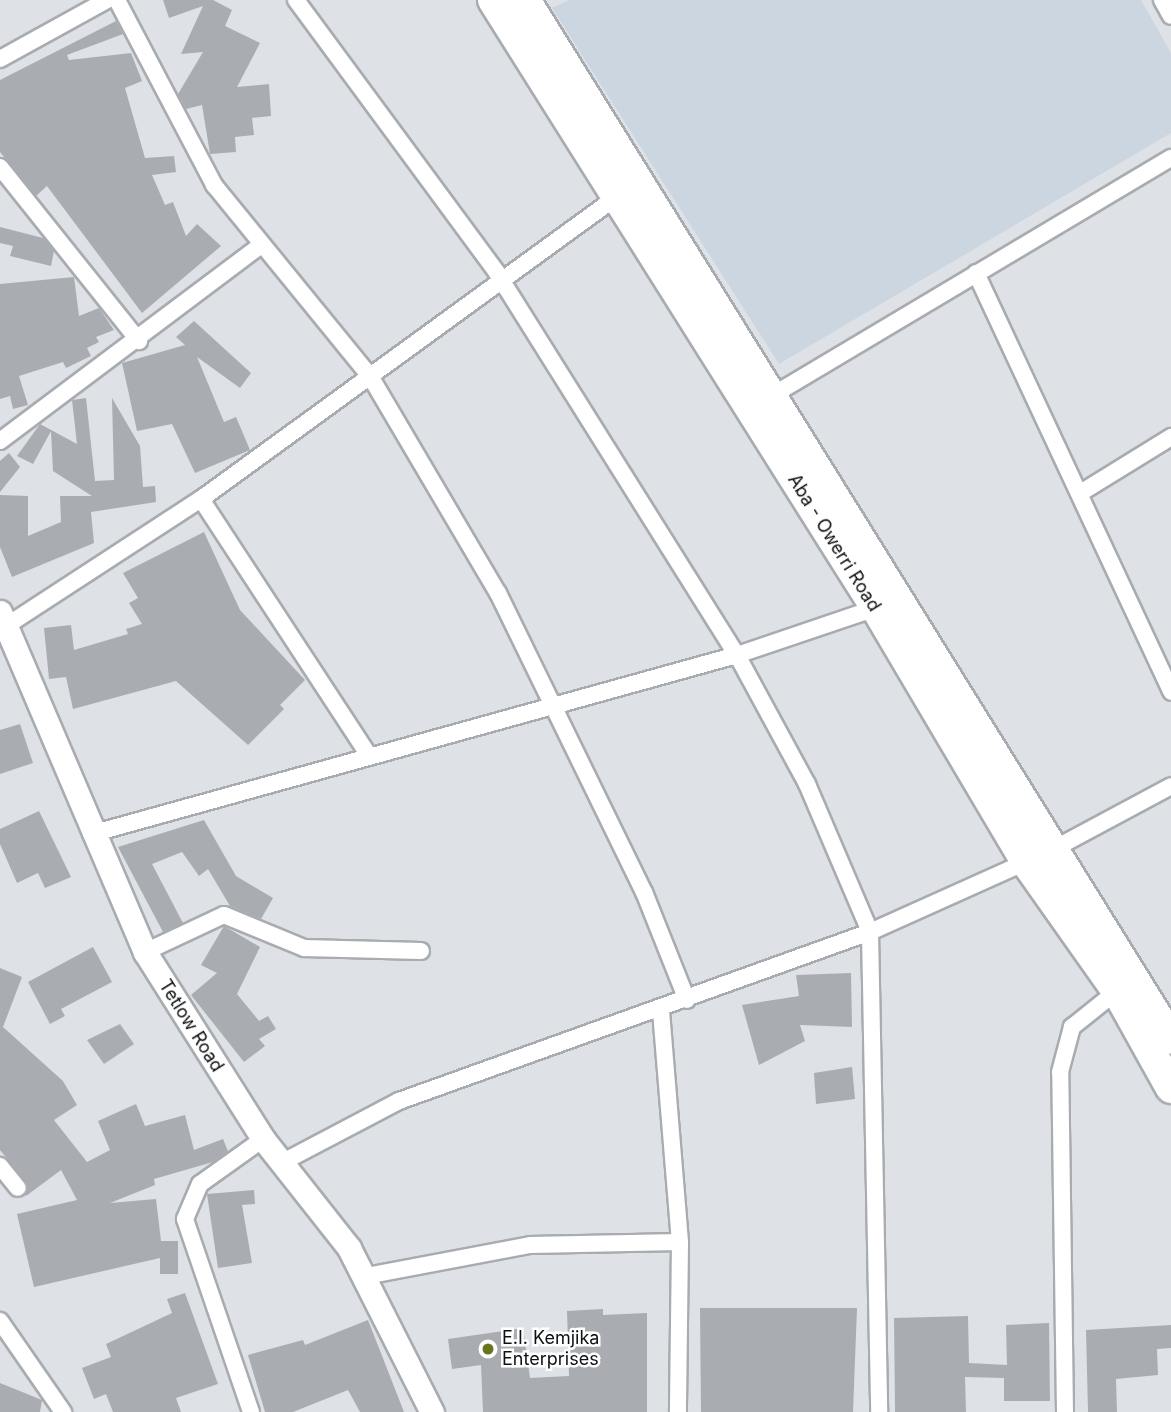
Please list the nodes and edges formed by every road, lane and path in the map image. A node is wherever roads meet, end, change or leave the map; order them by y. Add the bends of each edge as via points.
1 (107, 0) edge
2 (117, 0) edge
3 (296, 0) edge
4 (1162, 0) edge
5 (516, 4) edge
6 (1171, 16) edge
7 (0, 59) edge
8 (1171, 158) edge
9 (0, 167) edge
10 (628, 188) junction
11 (260, 246) junction
12 (976, 273) junction
13 (503, 282) junction
14 (139, 341) junction
15 (370, 376) junction
16 (773, 395) junction
17 (1171, 437) edge
18 (0, 441) edge
19 (1082, 492) junction
20 (201, 499) junction
21 (876, 608) junction
22 (2, 623) edge
23 (737, 655) junction
24 (1171, 692) edge
25 (554, 703) junction
26 (368, 754) junction
27 (1171, 786) edge
28 (91, 834) junction
29 (1038, 857) junction
30 (870, 932) junction
31 (421, 951) dead end
32 (145, 952) junction
33 (1118, 990) junction
34 (687, 1000) junction
35 (661, 1011) junction
36 (1171, 1039) edge
37 (1171, 1088) edge
38 (263, 1139) junction
39 (281, 1163) junction
40 (0, 1166) edge
41 (18, 1188) dead end
42 (680, 1242) junction
43 (366, 1276) junction
44 (0, 1321) edge
45 (63, 1412) edge
46 (251, 1412) edge
47 (432, 1412) edge
48 (678, 1412) edge
49 (879, 1412) edge
50 (1065, 1412) edge

1 - 7 street
2 - 11 street via 214,185
3 - 13 street via 400,132
4 - 6 street
5 - 10 highway, Aba - Owerri Road
8 - 12 street
9 - 14 street
10 - 13 street
10 - 16 highway, Aba - Owerri Road
10 - 21 highway, Aba - Owerri Road
11 - 14 street
11 - 15 street
12 - 16 street
12 - 19 street
13 - 15 street
13 - 23 street
14 - 18 street
15 - 20 street
15 - 25 street via 498,593
16 - 29 highway, Aba - Owerri Road
17 - 19 street
19 - 24 street
20 - 22 street
20 - 26 street
21 - 23 street
21 - 29 highway, Aba - Owerri Road
22 - 28 street, Tetlow Road
23 - 25 street
23 - 30 street via 807,784
25 - 26 street
25 - 34 street
26 - 28 street
27 - 29 street
28 - 32 street, Tetlow Road
29 - 30 street
29 - 33 highway, Aba - Owerri Road
29 - 36 highway, Aba - Owerri Road via 1098,913
30 - 34 street
30 - 49 street
31 - 32 street via 304,948 224,915
32 - 38 street, Tetlow Road
33 - 37 highway, Aba - Owerri Road
33 - 50 street via 1072,1027 1060,1072
34 - 35 street
35 - 39 street via 399,1101
35 - 42 street
38 - 39 street, Tetlow Road
38 - 46 street via 200,1184 185,1219
39 - 43 street, Tetlow Road
40 - 41 street
42 - 43 street via 530,1245
42 - 48 street
43 - 47 street, Tetlow Road
44 - 45 street

